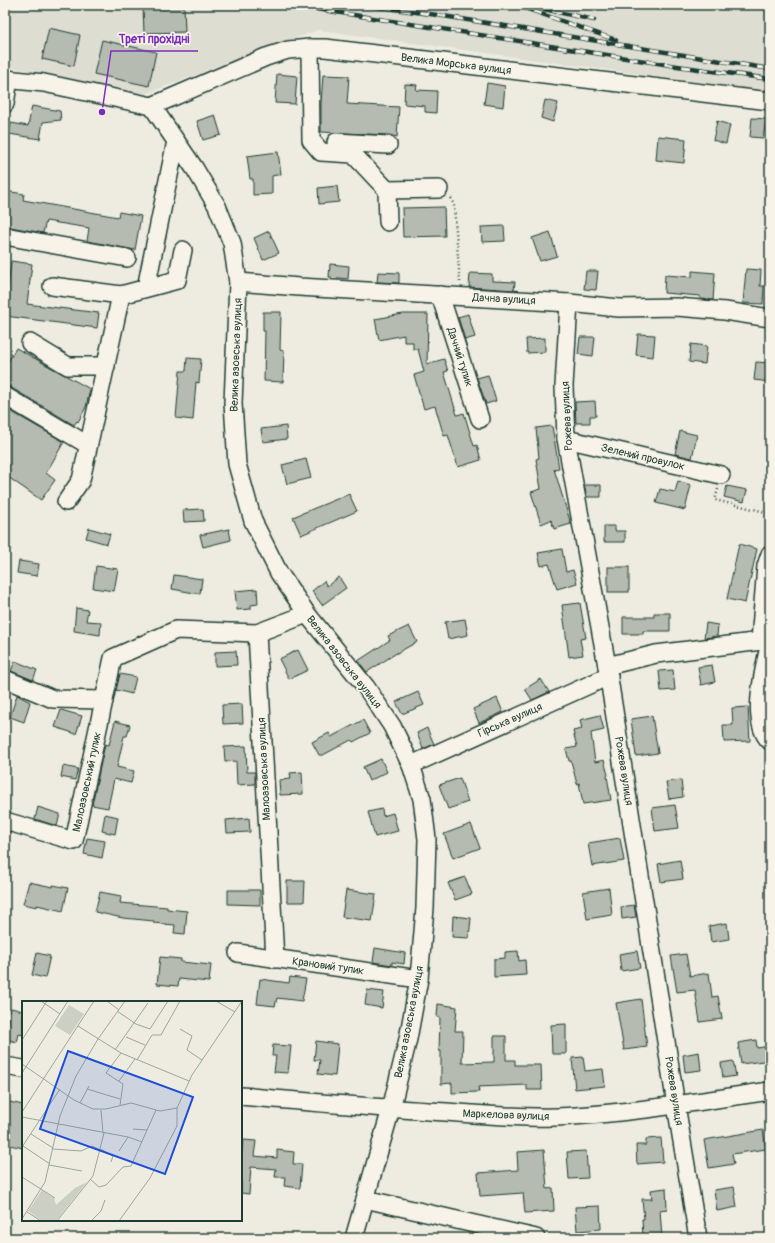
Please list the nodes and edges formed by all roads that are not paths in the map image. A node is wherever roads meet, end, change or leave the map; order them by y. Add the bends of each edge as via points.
1 (310, 48) junction
2 (7, 79) edge
3 (770, 101) edge
4 (5, 104) edge
5 (152, 106) junction
6 (311, 140) junction
7 (176, 141) junction
8 (388, 145) dead end
9 (439, 189) dead end
10 (387, 190) junction
11 (388, 222) dead end
12 (5, 236) edge
13 (183, 250) dead end
14 (127, 258) dead end
15 (238, 282) junction
16 (52, 286) dead end
17 (146, 288) junction
18 (121, 295) junction
19 (440, 295) junction
20 (569, 303) junction
21 (770, 318) edge
22 (30, 343) dead end
23 (106, 366) junction
24 (5, 396) edge
25 (480, 419) dead end
26 (566, 439) junction
27 (88, 445) junction
28 (721, 475) dead end
29 (66, 502) dead end
30 (770, 554) edge
31 (307, 614) junction
32 (257, 633) junction
33 (767, 641) edge
34 (608, 671) junction
35 (5, 679) edge
36 (104, 700) junction
37 (770, 741) edge
38 (411, 765) junction
39 (5, 821) edge
40 (238, 953) dead end
41 (275, 958) junction
42 (419, 979) junction
43 (5, 1066) edge
44 (22, 1069) edge
45 (770, 1091) edge
46 (242, 1096) edge
47 (676, 1105) junction
48 (391, 1109) junction
49 (365, 1199) junction
50 (354, 1238) edge
51 (536, 1238) edge
52 (698, 1238) edge

1 - 3 street, Велика Морська вулиця
1 - 5 street, Велика Морська вулиця via 288,50 266,57
1 - 6 street
2 - 4 street
2 - 5 street via 44,83
5 - 7 street, Велика азовська вулиця
6 - 8 street
6 - 10 street via 321,152 354,154
7 - 15 street, Велика азовська вулиця via 217,206 232,243
7 - 17 street
9 - 10 street
10 - 11 street
12 - 14 street
13 - 17 street via 177,280
15 - 19 street, Дачна вулиця
15 - 31 street, Велика азовська вулиця via 233,403 237,464 253,521 279,573
16 - 18 street
17 - 18 street
18 - 23 street
19 - 20 street, Дачна вулиця
19 - 25 street, Дачний тупик
20 - 21 street, Дачна вулиця via 619,308 677,307
20 - 26 street, Рожева вулиця via 564,386
22 - 23 street via 68,366
23 - 27 street
24 - 27 street
26 - 28 street, Зелений провулок
26 - 34 street, Рожева вулиця
27 - 29 street via 81,480
30 - 33 street via 766,566
31 - 32 street
31 - 38 street, Велика азовська вулиця via 366,687 392,726
32 - 36 street, Малоазовський тупик via 176,630 113,658
32 - 41 street, Малоазовська вулиця
33 - 34 street, Гірська вулиця via 656,654
33 - 37 street via 759,695 761,726
34 - 38 street, Гірська вулиця
34 - 47 street, Рожева вулиця
35 - 36 street via 53,699
36 - 39 street, Малоазовський тупик via 74,841
38 - 42 street, Велика азовська вулиця via 422,800 427,839 426,908
40 - 41 street, Крановий тупик
41 - 42 street, Крановий тупик
42 - 48 street, Велика азовська вулиця
43 - 44 street
45 - 47 street, Маркелова вулиця
46 - 48 street, Маркелова вулиця
47 - 48 street, Маркелова вулиця via 557,1117
47 - 52 street, Рожева вулиця
48 - 49 street, Велика азовська вулиця
49 - 50 street, Велика азовська вулиця
49 - 51 street

